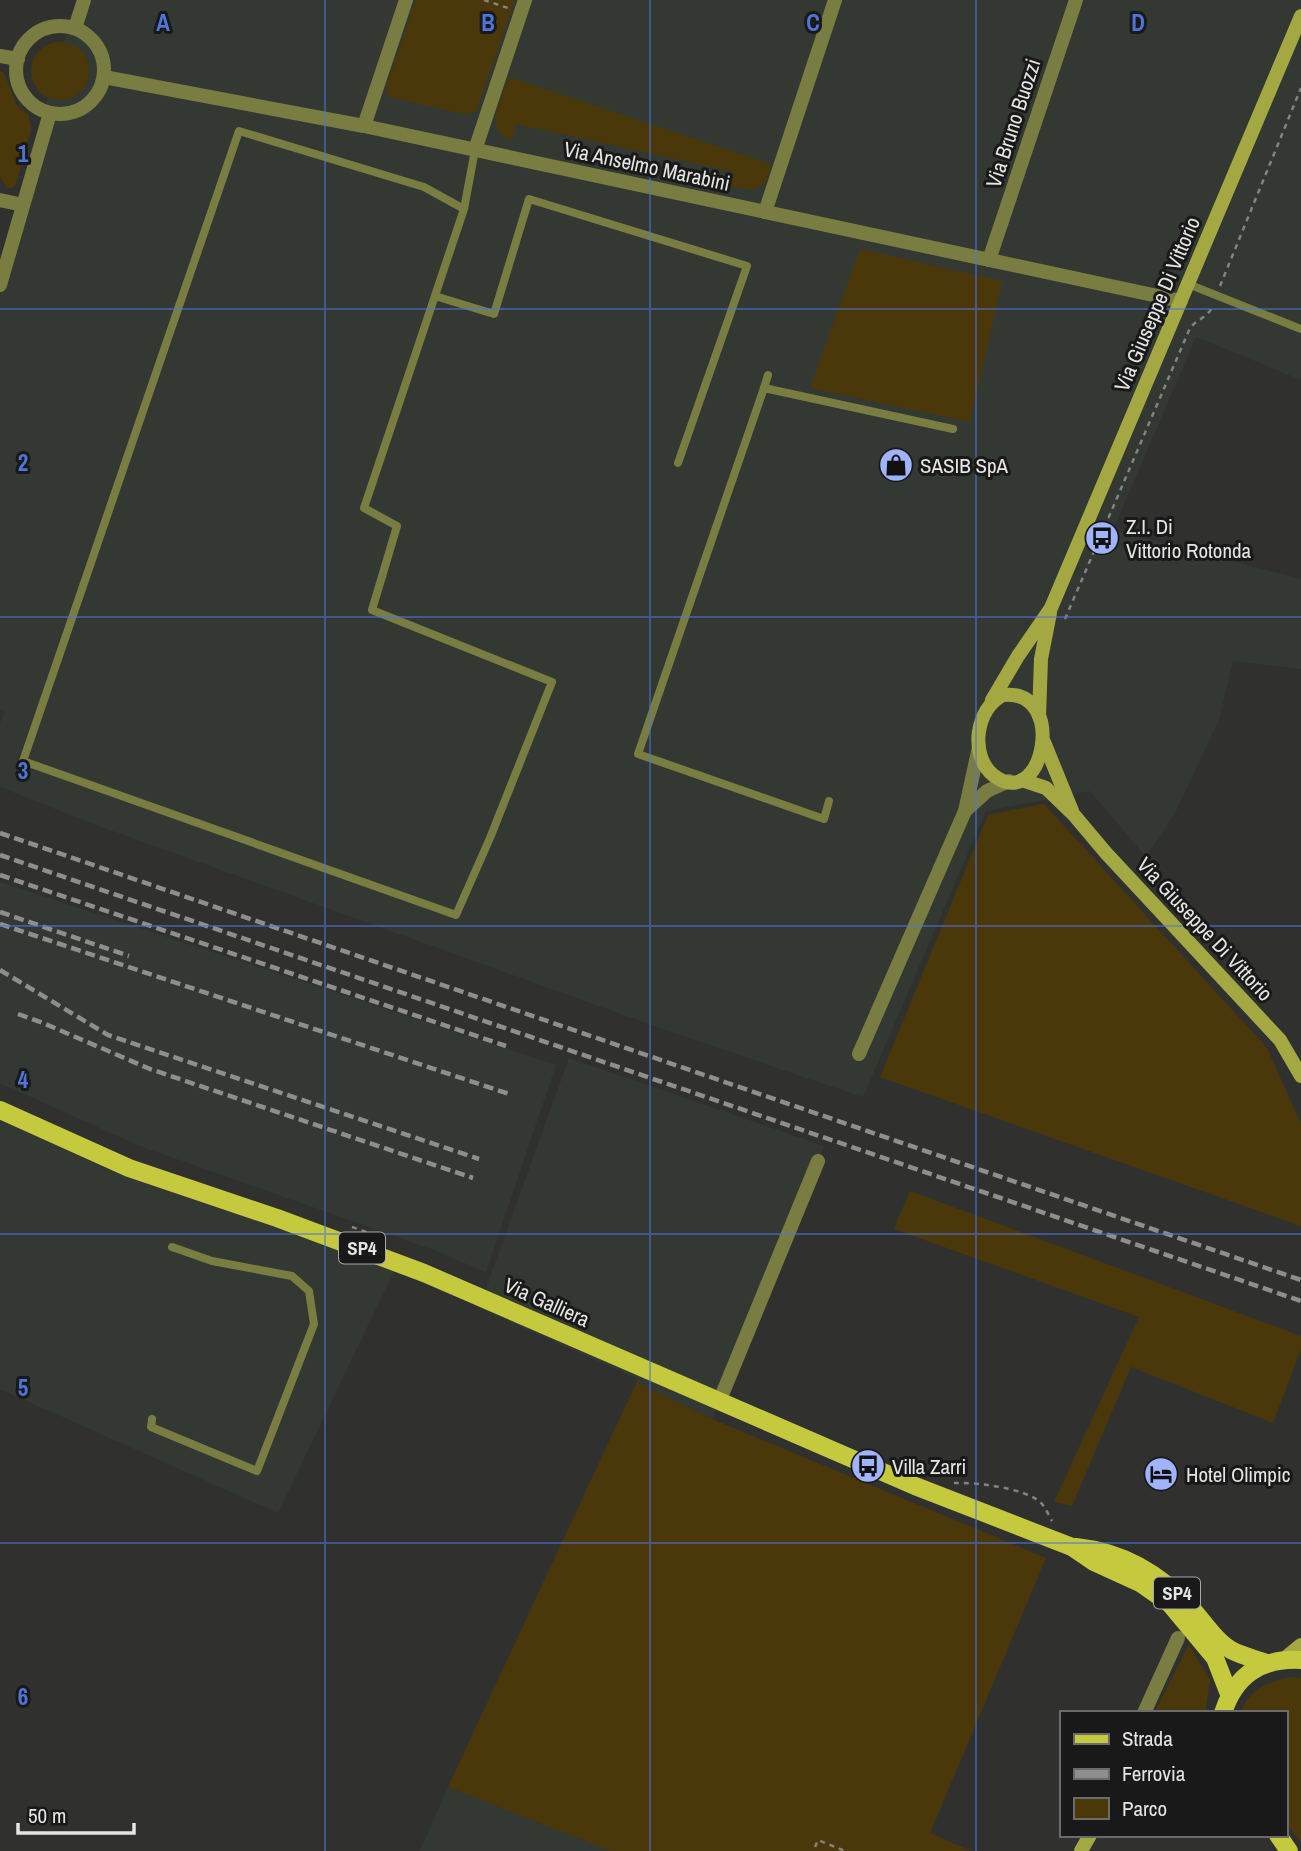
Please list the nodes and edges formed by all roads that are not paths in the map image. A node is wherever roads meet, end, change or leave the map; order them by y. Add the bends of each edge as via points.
1 (84, 0) edge
2 (406, 0) edge
3 (835, 0) edge
4 (1076, 0) edge
5 (523, 6) edge
6 (1301, 16) edge
7 (75, 29) junction
8 (0, 56) edge
9 (18, 60) junction
10 (104, 77) junction
11 (50, 113) junction
12 (364, 126) junction
13 (475, 150) junction
14 (0, 200) edge
15 (23, 205) junction
16 (464, 209) junction
17 (765, 212) junction
18 (989, 260) junction
19 (1188, 284) junction
20 (0, 285) edge
21 (435, 296) junction
22 (1181, 301) junction
23 (1301, 330) edge
24 (768, 375) dead end
25 (764, 388) junction
26 (953, 429) dead end
27 (678, 463) dead end
28 (1051, 608) junction
29 (992, 700) junction
30 (1039, 716) junction
31 (1043, 740) junction
32 (979, 746) junction
33 (1016, 781) junction
34 (829, 802) dead end
35 (965, 811) junction
36 (1074, 815) junction
37 (859, 1054) dead end
38 (1301, 1076) edge
39 (0, 1110) edge
40 (818, 1161) dead end
41 (172, 1247) dead end
42 (719, 1402) junction
43 (152, 1419) dead end
44 (1072, 1547) junction
45 (1178, 1638) dead end
46 (1301, 1645) edge
47 (1284, 1661) edge
48 (1229, 1694) junction
49 (1145, 1711) edge
50 (1224, 1711) edge

1 - 7 street
2 - 12 street
3 - 17 street
4 - 18 street, Via Bruno Buozzi
5 - 13 street
6 - 19 street, Via Giuseppe Di Vittorio
7 - 9 street via 61,26 35,34
7 - 10 street via 96,44
8 - 9 street
9 - 11 street via 19,85 25,95
10 - 11 street via 91,101 79,110
10 - 12 street, Via Anselmo Marabini
11 - 15 street
12 - 13 street, Via Anselmo Marabini
13 - 16 lane
13 - 17 street, Via Anselmo Marabini
14 - 15 street
15 - 20 street
16 - 21 lane
16 - 21 lane via 424,187 239,131 23,761 456,915 552,682 372,610 397,526 364,508
17 - 18 street, Via Anselmo Marabini
18 - 22 street, Via Anselmo Marabini
19 - 22 street, Via Giuseppe Di Vittorio
19 - 23 lane
21 - 27 lane via 495,314 529,199 747,266
22 - 28 street, Via Giuseppe Di Vittorio
24 - 25 lane
25 - 26 lane
25 - 34 lane via 638,754 824,819
28 - 29 street, Via Giuseppe Di Vittorio
28 - 30 street, Via Giuseppe Di Vittorio via 1041,659
29 - 30 street via 1010,695 1023,698
29 - 32 street, Via Giuseppe Di Vittorio via 984,712
30 - 31 street, Via Giuseppe Di Vittorio
31 - 33 street, Via Giuseppe Di Vittorio via 1038,766
31 - 36 street, Via Giuseppe Di Vittorio
32 - 33 street, Via Giuseppe Di Vittorio via 991,773
32 - 35 street, Via Giuseppe Di Vittorio
33 - 35 street, Via Giuseppe Di Vittorio via 987,791
33 - 36 street, Via Giuseppe Di Vittorio via 1046,788
35 - 37 street, Via Giuseppe Di Vittorio
36 - 38 street, Via Giuseppe Di Vittorio via 1280,1040
39 - 42 main road, Via Galliera / SP4 via 129,1168 424,1273
40 - 42 street
41 - 43 lane via 212,1261 292,1276 309,1291 314,1324 257,1471 150,1427
42 - 44 main road, Via Galliera / SP4
44 - 47 main road, Via Galliera / SP4 via 1100,1550 1147,1570 1178,1593 1231,1650
44 - 48 main road, Via Galliera / SP4 via 1170,1604 1215,1658
45 - 49 street
46 - 47 street
47 - 48 main road via 1245,1676
48 - 50 main road

